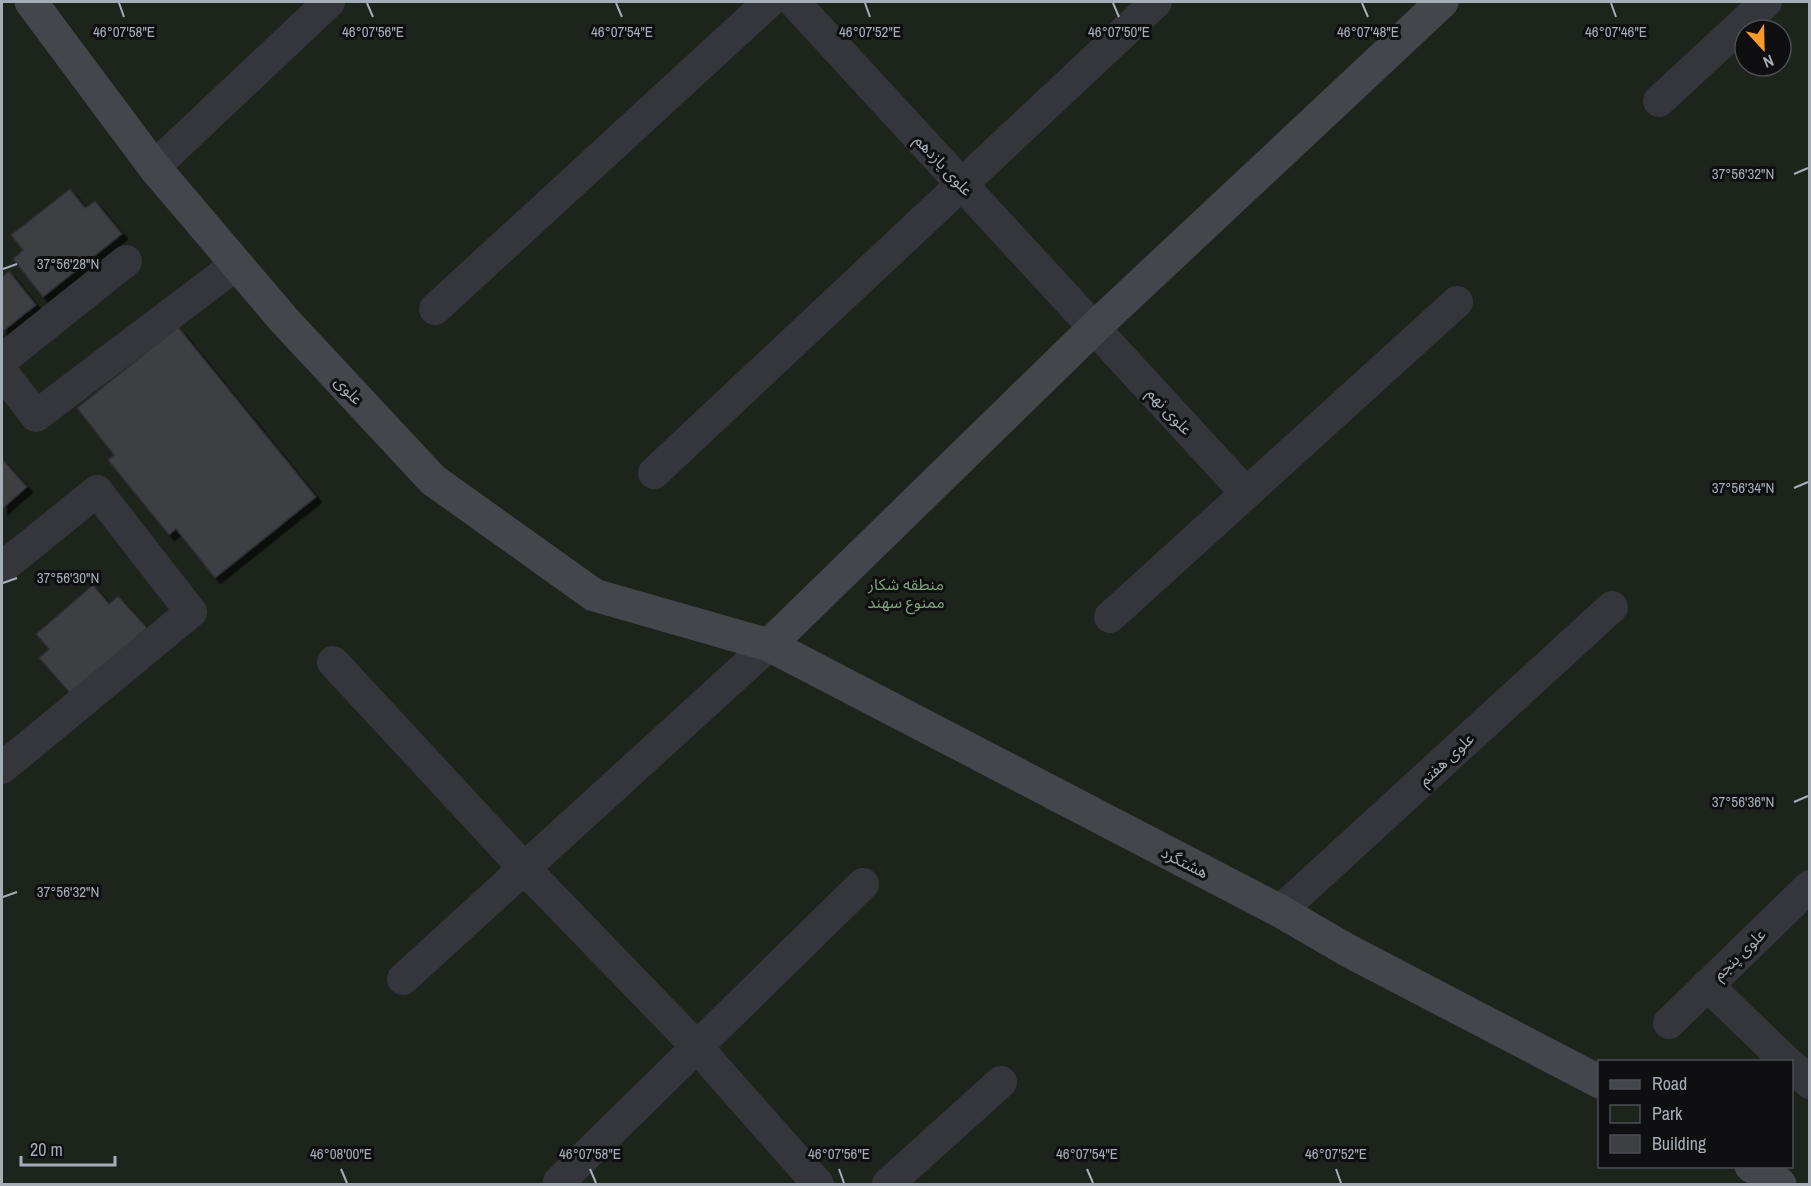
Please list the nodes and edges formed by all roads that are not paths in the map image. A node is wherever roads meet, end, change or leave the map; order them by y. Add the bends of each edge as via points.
1 (31, 2) edge
2 (329, 2) edge
3 (769, 2) edge
4 (794, 2) edge
5 (1155, 2) edge
6 (1442, 2) edge
7 (1766, 2) edge
8 (1659, 101) dead end
9 (154, 167) junction
10 (960, 183) junction
11 (126, 261) dead end
12 (237, 264) junction
13 (1457, 302) dead end
14 (435, 309) dead end
15 (1094, 328) junction
16 (2, 360) edge
17 (2, 372) edge
18 (654, 473) dead end
19 (1246, 493) junction
20 (3, 567) edge
21 (1612, 607) dead end
22 (1110, 617) dead end
23 (769, 645) junction
24 (333, 662) dead end
25 (2, 768) edge
26 (523, 867) junction
27 (863, 884) dead end
28 (1809, 886) edge
29 (1281, 911) junction
30 (403, 979) dead end
31 (1707, 985) junction
32 (1669, 1023) dead end
33 (696, 1046) junction
34 (1785, 1060) edge
35 (1793, 1068) edge
36 (1598, 1081) edge
37 (1001, 1082) dead end
38 (1809, 1083) edge
39 (1753, 1168) edge
40 (559, 1182) dead end
41 (818, 1185) edge
42 (888, 1185) edge
43 (1780, 1185) edge

1 - 9 street, علوی
2 - 9 street
3 - 14 street
4 - 10 street, علوی یازدهم
5 - 10 street
6 - 15 street
7 - 8 street
9 - 12 street, علوی
10 - 15 street, علوی یازدهم
10 - 18 street
11 - 16 street
12 - 17 street via 36,416
12 - 23 street, علوی via 433,480 518,541 594,595
13 - 19 street
15 - 19 street, علوی نهم
15 - 23 street
19 - 22 street
20 - 25 street via 98,491 191,612
21 - 29 street, علوی هفتم
23 - 26 street
23 - 29 street, هشتگرد
24 - 26 street
26 - 30 street
26 - 33 street
27 - 33 street
28 - 31 street, علوی پنجم
29 - 36 street, هشتگرد via 1347,950
31 - 32 street, علوی پنجم
31 - 34 street
33 - 40 street
33 - 41 street
35 - 38 street
37 - 42 street
39 - 43 street

